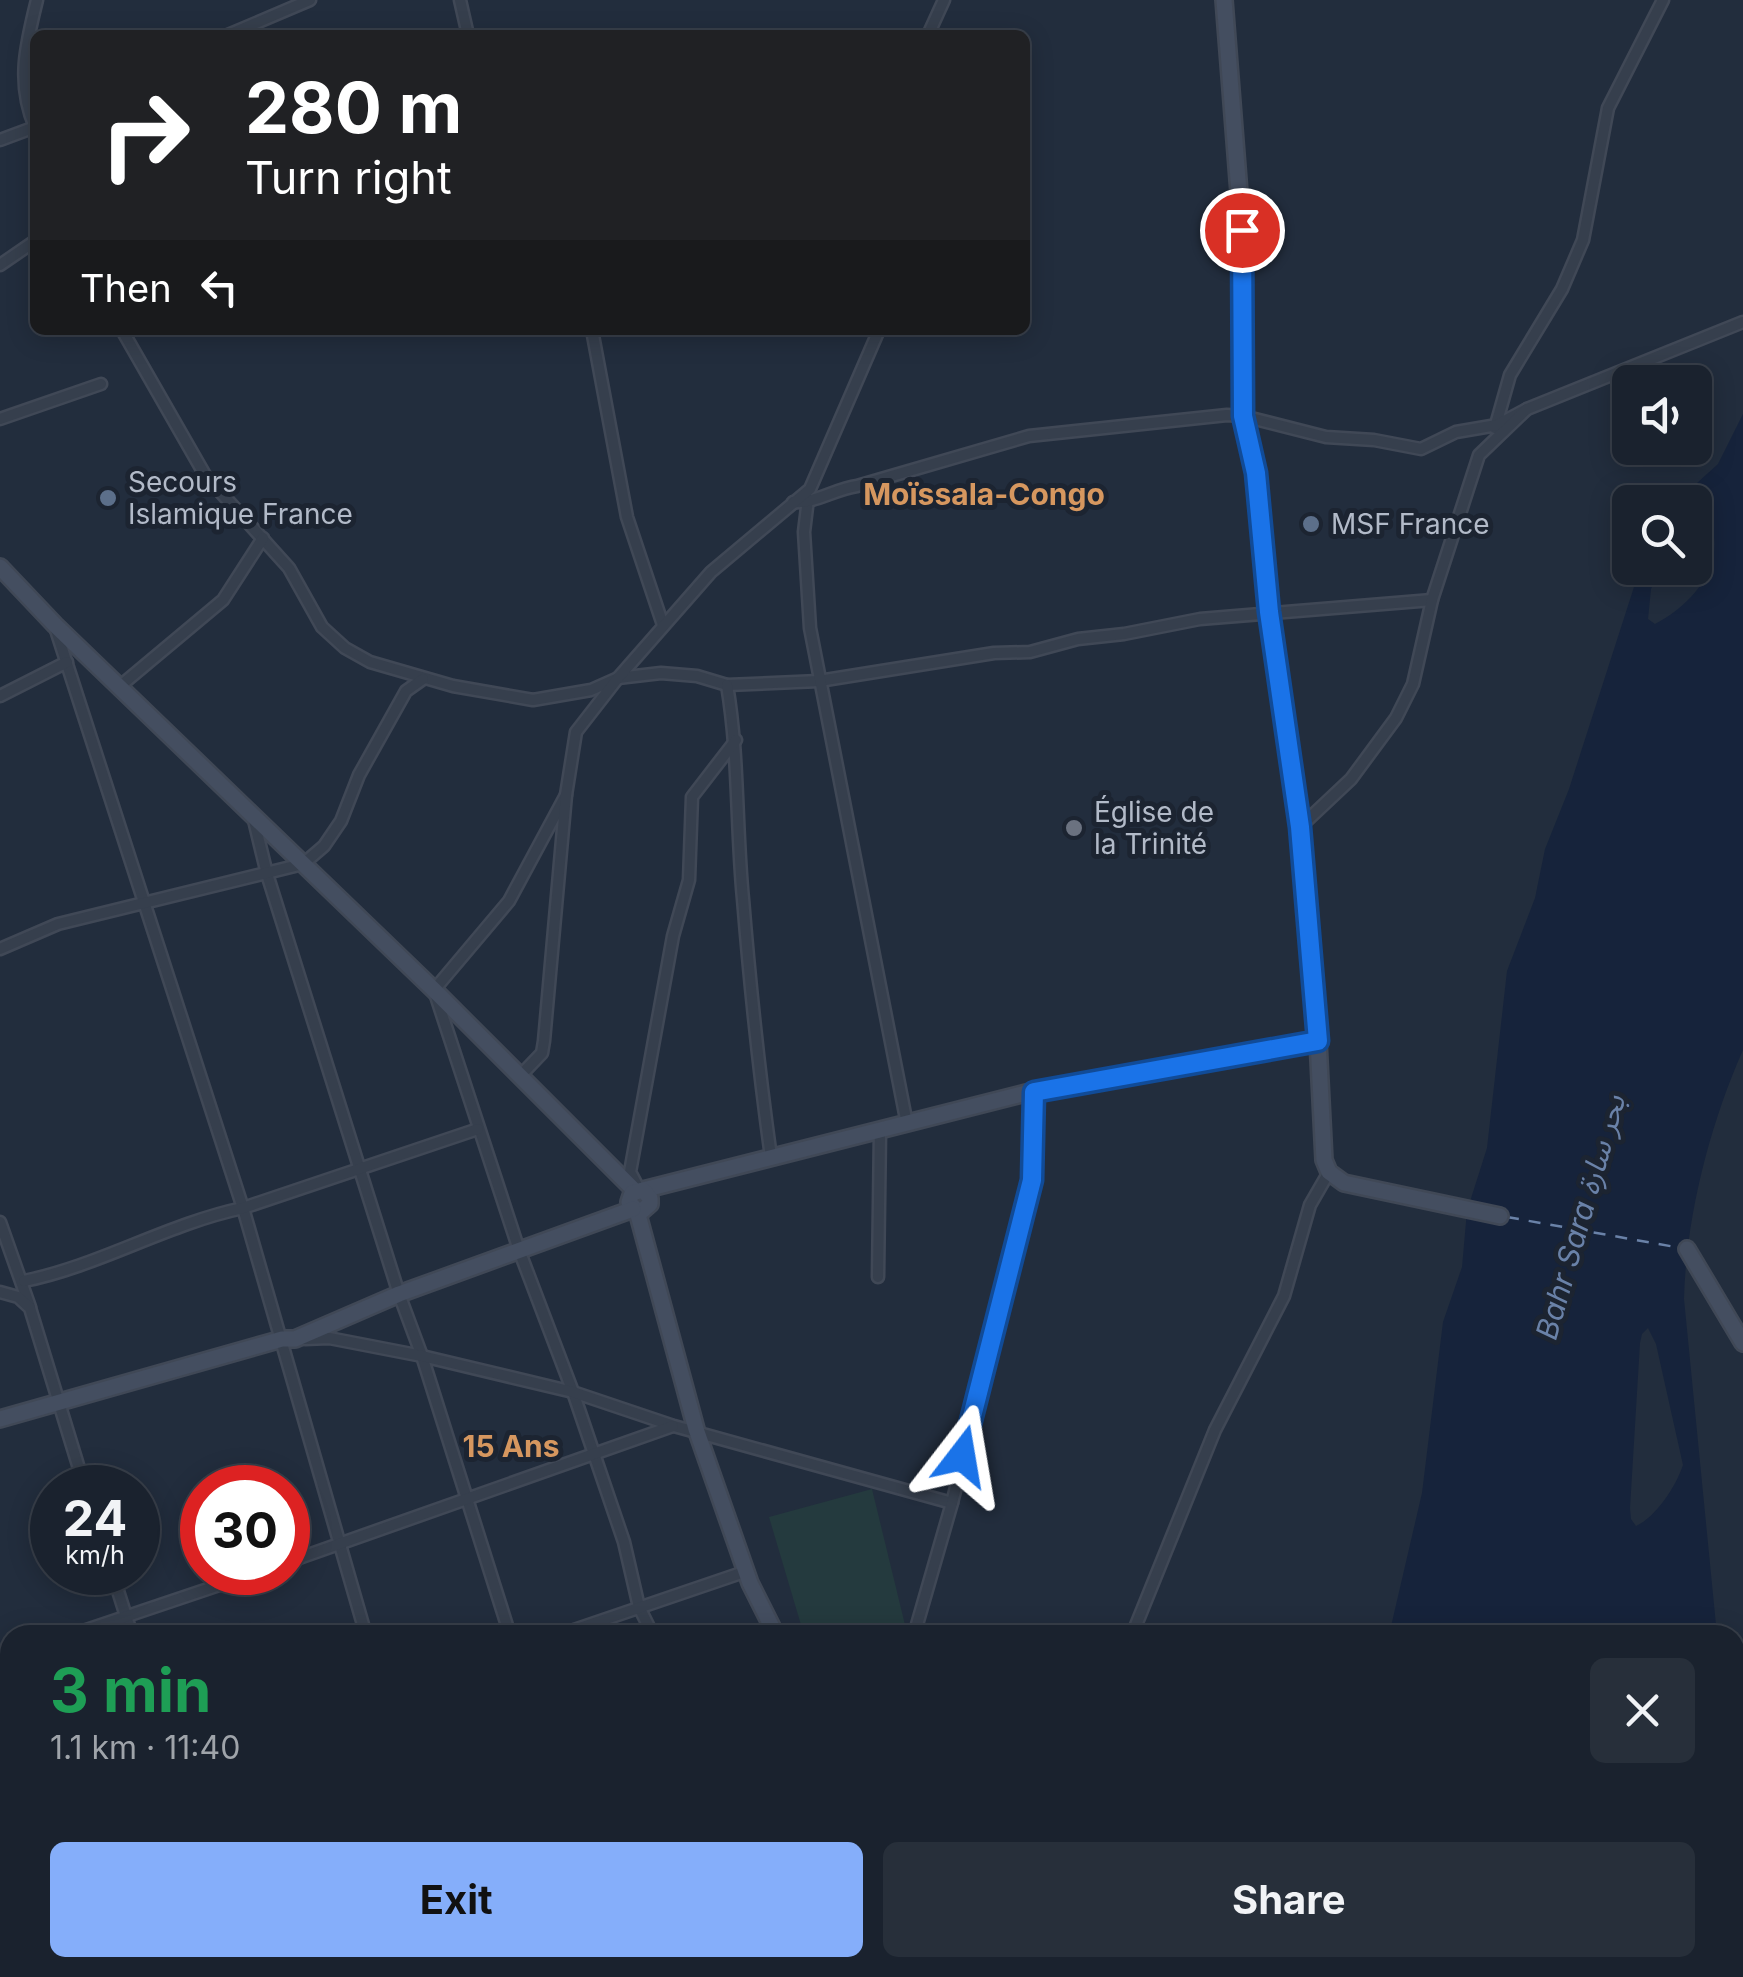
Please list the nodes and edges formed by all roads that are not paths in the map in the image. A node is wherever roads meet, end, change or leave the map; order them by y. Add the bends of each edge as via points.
1 (33, 0) edge
2 (310, 0) edge
3 (460, 0) edge
4 (944, 0) edge
5 (1224, 0) edge
6 (1662, 0) edge
7 (240, 30) edge
8 (467, 30) edge
9 (930, 30) edge
10 (30, 115) edge
11 (30, 129) edge
12 (0, 140) edge
13 (30, 244) edge
14 (0, 265) edge
15 (1743, 322) edge
16 (125, 335) edge
17 (593, 335) edge
18 (877, 335) edge
19 (101, 384) dead end
20 (1527, 410) junction
21 (1243, 416) junction
22 (0, 419) edge
23 (1497, 425) junction
24 (1479, 455) junction
25 (810, 488) junction
26 (792, 502) junction
27 (807, 504) junction
28 (263, 538) junction
29 (0, 567) edge
30 (1432, 600) junction
31 (1269, 612) junction
32 (54, 624) junction
33 (663, 625) junction
34 (67, 662) junction
35 (618, 678) junction
36 (423, 679) junction
37 (819, 681) junction
38 (727, 685) junction
39 (119, 687) junction
40 (0, 696) edge
41 (736, 740) junction
42 (566, 795) junction
43 (252, 815) junction
44 (1300, 827) junction
45 (304, 864) junction
46 (267, 874) junction
47 (146, 903) junction
48 (0, 949) edge
49 (434, 990) junction
50 (1318, 1041) junction
51 (521, 1075) junction
52 (1034, 1092) junction
53 (908, 1124) junction
54 (478, 1129) junction
55 (880, 1131) junction
56 (770, 1157) junction
57 (362, 1169) junction
58 (1329, 1172) junction
59 (639, 1190) junction
60 (243, 1208) junction
61 (635, 1210) junction
62 (1500, 1216) dead end
63 (0, 1222) edge
64 (1687, 1249) dead end
65 (519, 1250) junction
66 (878, 1277) dead end
67 (24, 1282) junction
68 (0, 1292) edge
69 (398, 1294) junction
70 (30, 1308) junction
71 (288, 1339) junction
72 (1743, 1343) edge
73 (422, 1356) junction
74 (574, 1392) junction
75 (58, 1401) junction
76 (0, 1419) edge
77 (674, 1426) junction
78 (696, 1429) junction
79 (592, 1454) junction
80 (78, 1465) edge
81 (469, 1500) junction
82 (952, 1502) junction
83 (340, 1544) junction
84 (310, 1554) edge
85 (747, 1571) junction
86 (119, 1595) edge
87 (193, 1595) edge
88 (639, 1607) junction
89 (126, 1619) junction
90 (105, 1625) edge
91 (128, 1625) edge
92 (363, 1625) edge
93 (507, 1625) edge
94 (588, 1625) edge
95 (648, 1625) edge
96 (771, 1625) edge
97 (917, 1625) edge
98 (1136, 1625) edge

1 - 10 street via 22,60
2 - 7 street
3 - 8 street
4 - 9 street
5 - 21 main road via 1242,230
6 - 23 street via 1608,108 1583,240 1510,375
11 - 12 street
13 - 14 street
15 - 20 street
16 - 28 street via 205,475
17 - 33 street via 627,517
18 - 25 street
19 - 22 street
20 - 23 street
20 - 24 street
21 - 23 street via 1326,437 1420,449 1456,432
21 - 27 street via 1030,436 833,490
21 - 31 main road via 1256,473
23 - 24 street
24 - 30 street
25 - 26 street
25 - 27 street
26 - 27 street
26 - 33 street via 710,572
27 - 37 street via 806,573
28 - 36 street via 296,578 322,627 345,648
28 - 39 street via 222,600
29 - 32 main road
30 - 31 street
30 - 44 street via 1412,684 1396,718 1351,779
31 - 37 street
31 - 44 main road
32 - 34 street
32 - 39 main road
33 - 35 street
34 - 40 street
34 - 47 street
35 - 36 street via 533,700
35 - 38 street via 661,673
35 - 42 street via 576,732
36 - 45 street via 406,690 341,821
37 - 38 street
37 - 53 street
38 - 41 street
39 - 43 main road
41 - 56 street via 742,898
41 - 59 street via 692,797 688,880 630,1172
42 - 49 street via 508,901
42 - 51 street via 544,1042
43 - 45 main road
43 - 46 street
44 - 50 main road
45 - 46 street
45 - 49 main road
46 - 47 street
46 - 57 street
47 - 48 street via 58,924
47 - 60 street
49 - 51 main road
49 - 54 street
50 - 52 main road
50 - 58 main road via 1321,1144
51 - 59 main road
52 - 53 main road
52 - 82 street via 1032,1180
53 - 55 main road
54 - 57 street
54 - 65 street
55 - 56 main road
55 - 66 street
56 - 59 main road
57 - 60 street
57 - 69 street
58 - 62 main road via 1344,1183
58 - 98 street via 1310,1205 1284,1296 1215,1430
59 - 61 main road via 629,1197
60 - 67 street
60 - 71 street
61 - 65 main road
61 - 78 main road
63 - 67 street
64 - 72 main road
65 - 69 main road
65 - 74 street
67 - 70 street
68 - 70 street
69 - 71 main road
69 - 73 street
70 - 75 street
71 - 73 street via 329,1338
71 - 75 main road
71 - 83 street
73 - 74 street
73 - 81 street
74 - 77 street
74 - 79 street
75 - 76 main road
75 - 80 street
77 - 78 street
77 - 79 street
78 - 82 street
78 - 85 main road
79 - 81 street
79 - 88 street
81 - 83 street
81 - 93 street
82 - 97 street
83 - 84 street
83 - 92 street
85 - 88 street
85 - 96 main road
86 - 89 street
87 - 89 street
88 - 94 street
88 - 95 street
89 - 90 street
89 - 91 street

